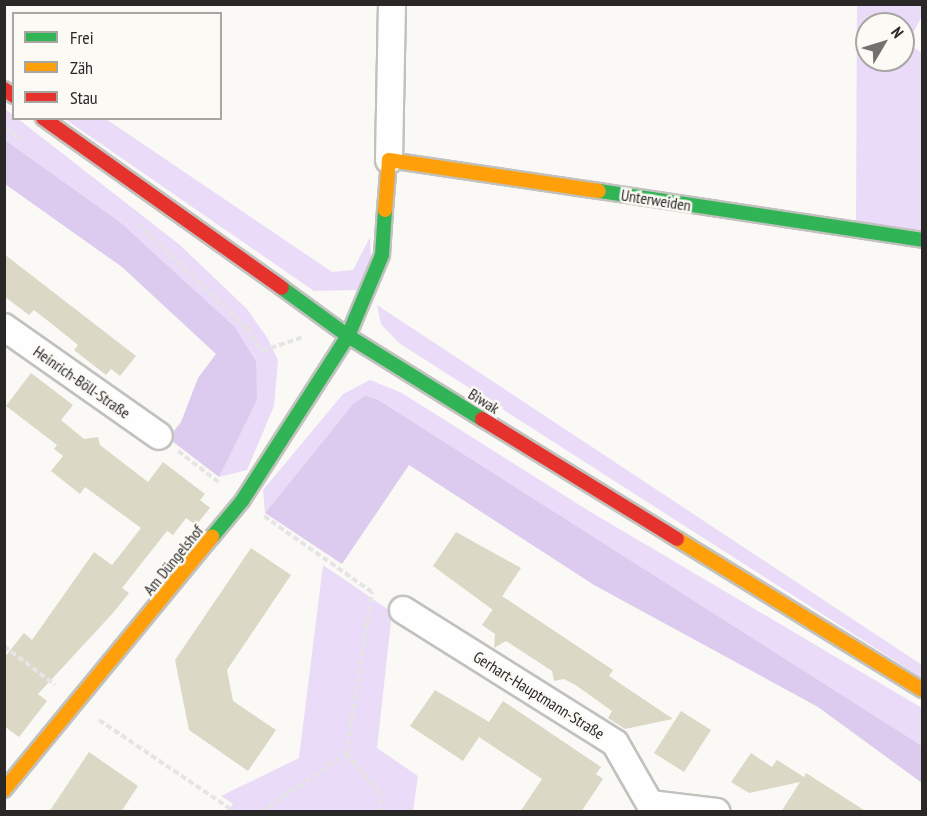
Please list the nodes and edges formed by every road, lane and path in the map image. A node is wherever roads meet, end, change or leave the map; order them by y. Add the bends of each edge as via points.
1 (392, 4) edge
2 (46, 120) edge
3 (389, 160) junction
4 (922, 240) edge
5 (4, 327) edge
6 (348, 336) junction
7 (159, 436) joint
8 (242, 501) junction
9 (403, 610) dead end
10 (4, 646) edge
11 (922, 690) edge
12 (78, 702) junction
13 (346, 754) junction
14 (4, 790) edge
15 (645, 808) edge
16 (235, 812) edge
17 (261, 812) edge
18 (382, 812) edge
19 (717, 812) edge

1 - 3 street
2 - 6 street, Biwak
3 - 4 street, Unterweiden
3 - 6 street via 382,255
5 - 7 street, Heinrich-Böll-Straße
6 - 8 street, Am Düngelshof
6 - 11 street, Biwak
7 - 8 path
8 - 12 street, Am Düngelshof
8 - 13 path via 372,592
9 - 15 street, Gerhart-Hauptmann-Straße via 615,743
10 - 12 path
12 - 14 street, Am Düngelshof
12 - 16 path via 104,724
13 - 17 path
13 - 18 path via 378,790
15 - 19 street, Gerhart-Hauptmann-Straße

